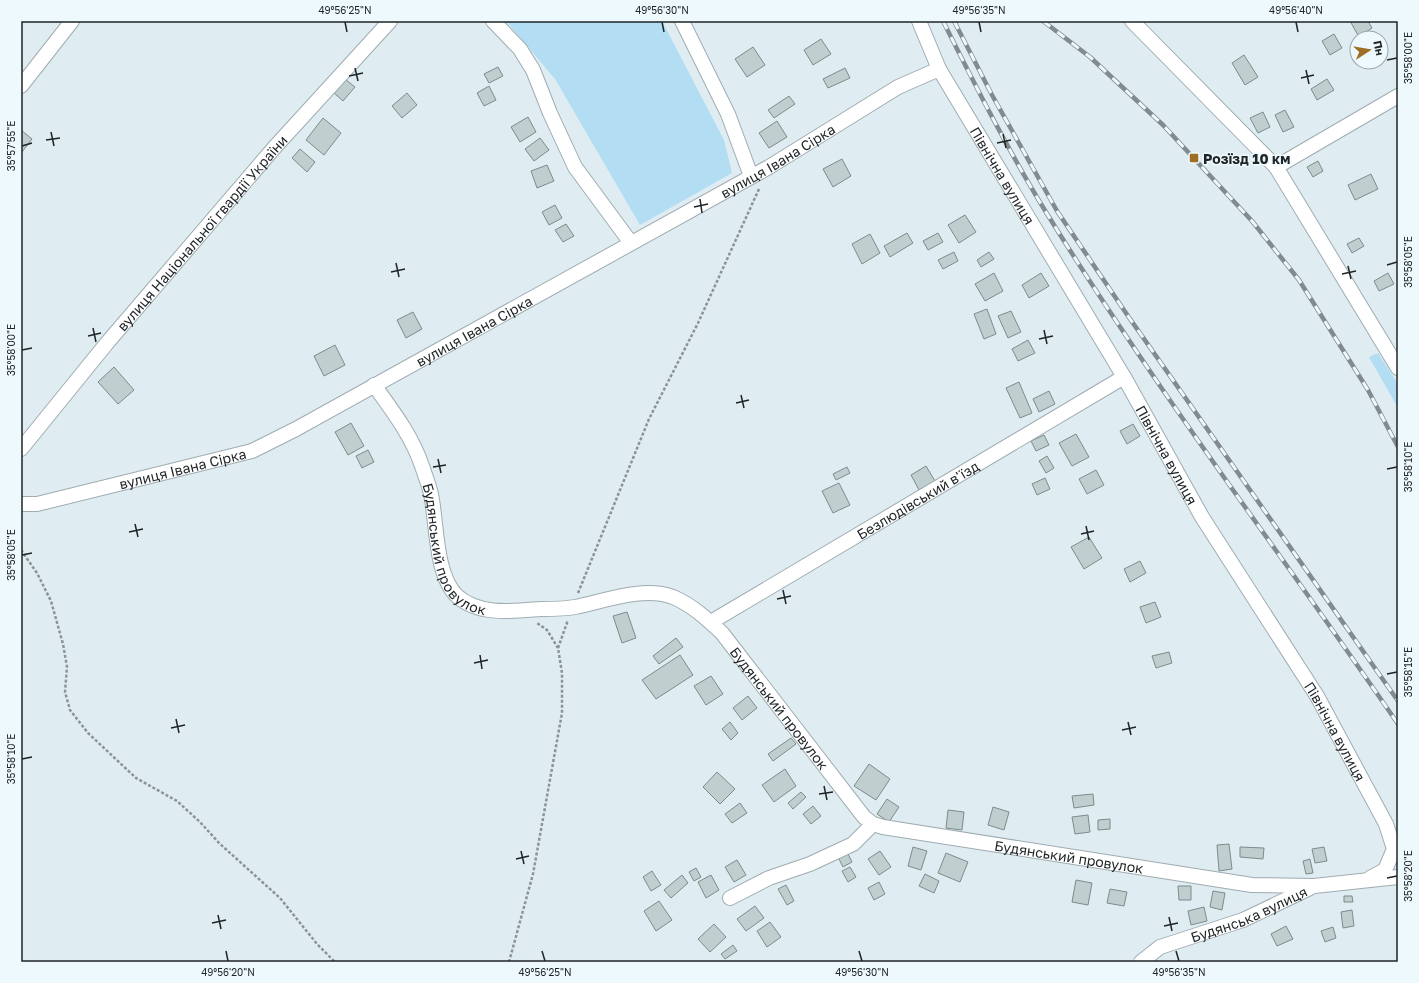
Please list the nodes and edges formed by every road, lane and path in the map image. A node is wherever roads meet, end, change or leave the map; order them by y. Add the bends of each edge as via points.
1 (72, 21) edge
2 (390, 21) edge
3 (493, 21) edge
4 (682, 21) edge
5 (919, 21) edge
6 (1132, 21) edge
7 (939, 69) junction
8 (21, 86) edge
9 (1398, 96) edge
10 (1276, 167) junction
11 (755, 182) junction
12 (632, 243) junction
13 (1398, 368) edge
14 (1124, 378) junction
15 (374, 385) junction
16 (21, 449) edge
17 (21, 504) edge
18 (21, 550) edge
19 (572, 608) junction
20 (533, 621) dead end
21 (711, 622) junction
22 (558, 648) junction
23 (873, 824) junction
24 (1398, 877) edge
25 (1366, 880) junction
26 (1314, 886) junction
27 (730, 898) dead end
28 (335, 962) edge
29 (509, 962) edge
30 (1141, 962) edge

1 - 8 street
2 - 16 street, вулиця Національної гвардії України via 274,148 107,343
3 - 12 street via 520,49 533,70 576,167
4 - 11 street via 728,114
5 - 7 street, Північна вулиця
6 - 10 street
7 - 11 street, вулиця Івана Сірка via 898,87
7 - 14 street, Північна вулиця
9 - 10 street
10 - 13 street
11 - 12 street, вулиця Івана Сірка
11 - 19 path via 698,323 649,419
12 - 15 street, вулиця Івана Сірка
14 - 21 street, Безлюдівський в'їзд
14 - 25 street, Північна вулиця via 1202,517 1316,696 1386,824 1394,849 1390,861 1385,870
15 - 17 street, вулиця Івана Сірка via 252,451 37,504
15 - 19 street, Будянський провулок via 403,426 421,463 431,494 440,559 445,576 456,595 480,608 503,611
18 - 28 path via 37,573 51,601 63,644 67,667 65,692 70,710 88,733 136,778 177,802 280,898
19 - 21 street, Будянський провулок via 630,595 652,594 672,597
19 - 22 path
20 - 22 path via 547,630
21 - 23 street, Будянський провулок via 864,817
22 - 29 path via 562,673 562,713 533,874
23 - 26 street, Будянський провулок via 1252,885
23 - 27 street via 853,844 810,864 769,878
24 - 25 street, Будянський провулок
25 - 26 street, Будянський провулок
26 - 30 street, Будянська вулиця via 1243,920 1160,947

